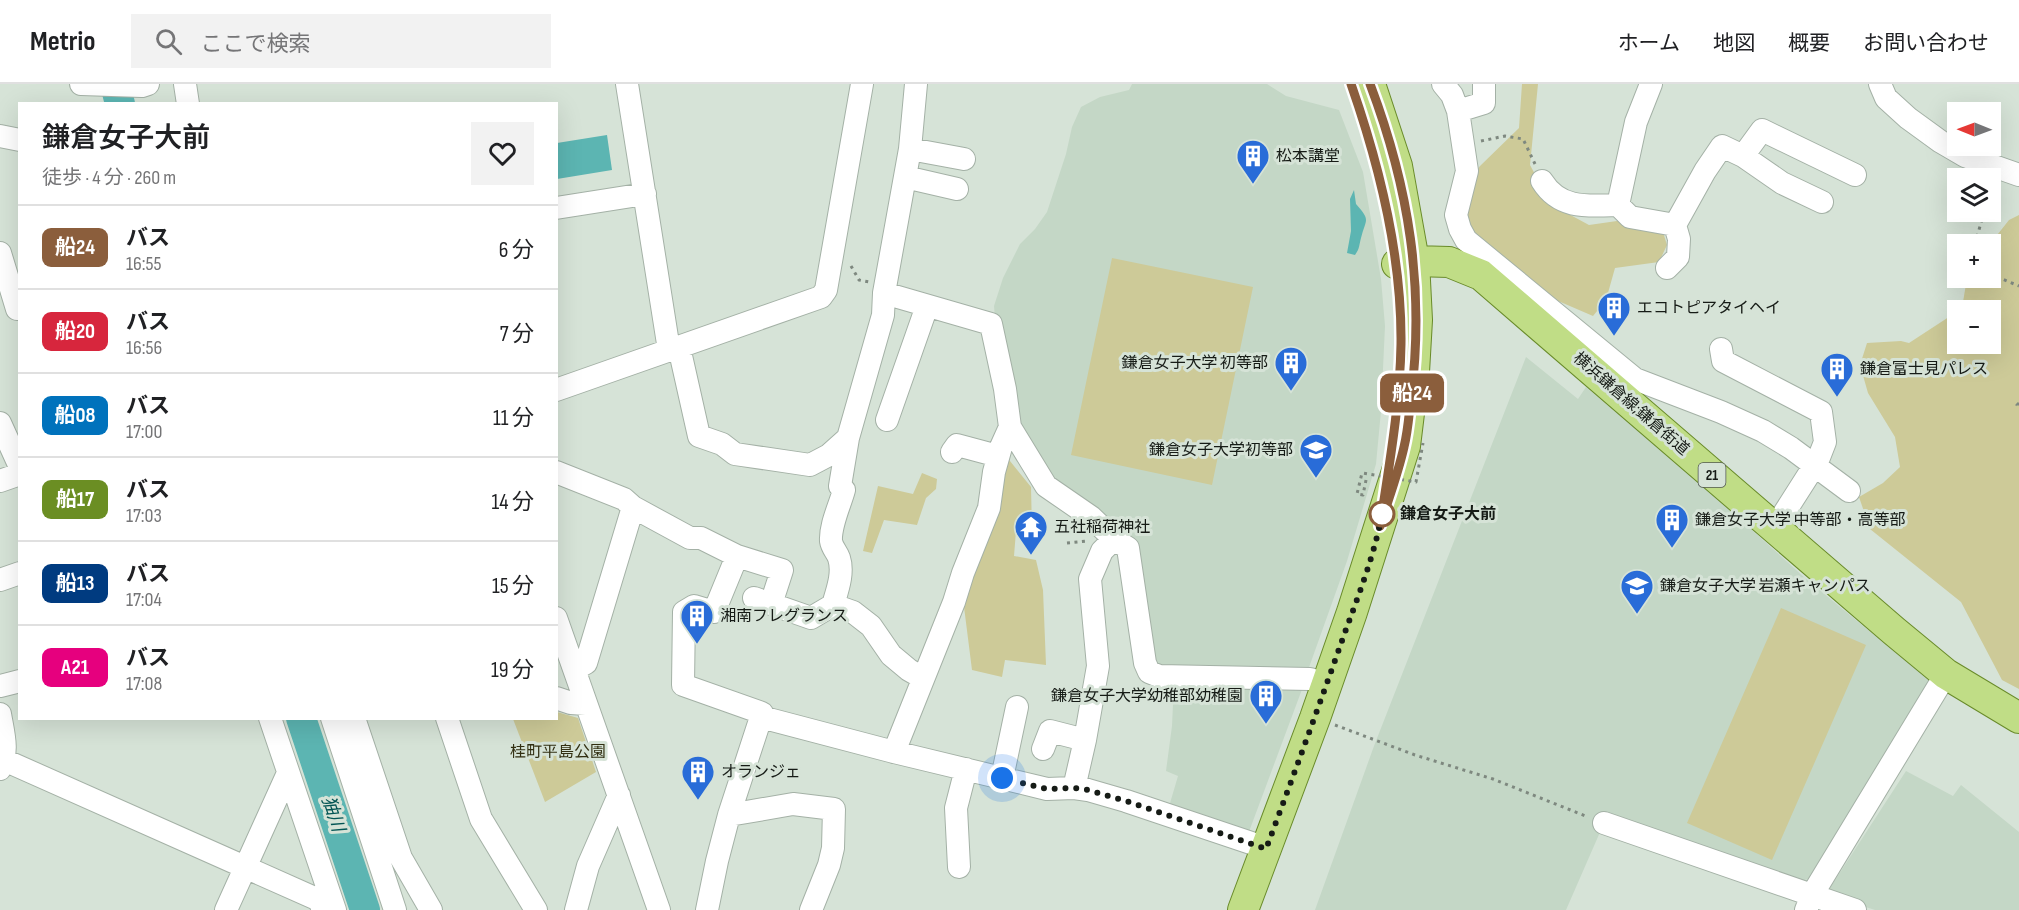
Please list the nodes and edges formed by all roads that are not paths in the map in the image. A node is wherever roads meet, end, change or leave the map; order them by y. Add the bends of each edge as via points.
1 (185, 84) edge
2 (627, 84) edge
3 (862, 84) edge
4 (916, 84) edge
5 (1351, 84) edge
6 (1370, 84) edge
7 (1443, 84) edge
8 (1484, 84) edge
9 (1651, 84) edge
10 (1880, 84) edge
11 (86, 88) edge
12 (147, 89) edge
13 (188, 102) edge
14 (1458, 111) junction
15 (0, 136) edge
16 (18, 140) edge
17 (910, 149) junction
18 (1743, 156) junction
19 (964, 159) dead end
20 (1855, 175) dead end
21 (2019, 175) edge
22 (905, 177) junction
23 (1542, 181) road end
24 (957, 189) dead end
25 (645, 194) junction
26 (1822, 202) dead end
27 (1618, 205) junction
28 (558, 208) edge
29 (1675, 225) junction
30 (0, 253) edge
31 (1406, 262) junction
32 (1667, 268) dead end
33 (884, 290) junction
34 (927, 306) junction
35 (12, 310) edge
36 (674, 348) junction
37 (1721, 349) dead end
38 (558, 389) edge
39 (1640, 395) junction
40 (887, 420) dead end
41 (0, 423) edge
42 (1010, 427) junction
43 (848, 438) junction
44 (952, 452) dead end
45 (998, 456) junction
46 (18, 463) edge
47 (1814, 466) junction
48 (558, 473) edge
49 (18, 475) edge
50 (0, 481) edge
51 (1849, 491) dead end
52 (633, 507) junction
53 (1774, 529) junction
54 (1114, 539) junction
55 (737, 556) junction
56 (18, 574) edge
57 (0, 580) edge
58 (833, 605) junction
59 (558, 623) edge
60 (575, 669) junction
61 (1946, 674) junction
62 (923, 678) junction
63 (18, 682) edge
64 (1327, 684) junction
65 (0, 687) edge
66 (558, 699) edge
67 (586, 704) junction
68 (1017, 707) dead end
69 (0, 714) edge
70 (760, 717) junction
71 (2019, 718) edge
72 (271, 720) edge
73 (333, 720) edge
74 (355, 720) edge
75 (448, 720) edge
76 (1085, 740) junction
77 (1043, 749) dead end
78 (894, 753) junction
79 (2, 764) edge
80 (966, 769) junction
81 (288, 773) junction
82 (1002, 778) junction
83 (1074, 788) junction
84 (619, 795) junction
85 (729, 815) junction
86 (1604, 823) road end
87 (1266, 849) junction
88 (245, 867) junction
89 (959, 867) dead end
90 (1809, 903) edge
91 (226, 910) edge
92 (323, 910) edge
93 (335, 910) edge
94 (395, 910) edge
95 (431, 910) edge
96 (536, 910) edge
97 (576, 910) edge
98 (659, 910) edge
99 (707, 910) edge
100 (811, 910) edge
101 (1244, 910) edge
102 (1855, 910) edge

1 - 13 street
2 - 25 street
3 - 36 street via 826,290 821,297
4 - 17 street
5 - 31 main road
6 - 31 main road via 1397,166
7 - 14 street
8 - 14 street via 1484,103
9 - 27 street via 1636,122
10 - 21 street via 1886,98 1941,142 1965,156
11 - 12 street
14 - 39 street via 1467,171 1456,215 1466,240 1635,379
15 - 16 street
17 - 19 street
17 - 22 street
18 - 20 street via 1762,130
18 - 26 street via 1782,183
18 - 29 street via 1722,146
22 - 24 street
22 - 33 street
23 - 27 street via 1552,193 1581,207
25 - 28 street
25 - 36 street
27 - 29 street via 1630,217
29 - 32 street via 1678,258
30 - 35 street
31 - 39 main road, 横浜鎌倉線;鎌倉街道 / 21 via 1449,262 1482,275
31 - 64 main road via 1417,320 1405,446
33 - 34 street
33 - 43 street via 883,315
34 - 40 street
34 - 42 street via 991,324
36 - 38 street
36 - 43 street via 699,436 722,444 735,454 810,465
37 - 47 street via 1723,361 1821,412 1825,442
39 - 47 street via 1763,431
39 - 53 main road, 横浜鎌倉線;鎌倉街道 / 21
41 - 46 street
42 - 45 street
42 - 54 street via 1046,486 1091,517
43 - 58 street via 840,486 844,490 831,543 840,568
44 - 45 street via 957,445
45 - 62 street via 989,508
47 - 51 street
47 - 53 street
48 - 52 street via 624,499
49 - 50 street
52 - 55 street via 690,538 700,538
52 - 60 street via 586,663
53 - 61 main road, 横浜鎌倉線;鎌倉街道 / 21
54 - 64 street via 1128,548 1149,672 1159,676 1310,679
54 - 76 street via 1102,551 1090,579 1098,666
55 - 58 street via 782,570 763,601 811,618
55 - 70 street via 714,612 694,606 684,612 683,685 762,713
56 - 57 street
58 - 62 street via 853,612 871,626 891,655
59 - 60 street
60 - 67 street
61 - 71 main road, 横浜鎌倉線;鎌倉街道 / 21
61 - 90 street
62 - 78 street
63 - 65 street
64 - 87 main road
66 - 67 street
67 - 84 street
68 - 82 street
69 - 79 street
70 - 78 street
70 - 85 street
72 - 81 street
73 - 94 street
74 - 95 street via 402,858
75 - 96 street via 481,819
76 - 77 street via 1050,731
76 - 83 street
78 - 80 street
79 - 88 street
80 - 82 street
80 - 89 street via 956,808
81 - 88 street
81 - 93 street
82 - 83 street via 1047,789
83 - 87 street via 1126,801
84 - 97 street via 588,866
84 - 98 street
85 - 99 street
85 - 100 street via 792,804 834,809 833,848
86 - 90 street
87 - 101 main road
88 - 91 street
88 - 92 street via 320,900
90 - 102 street

